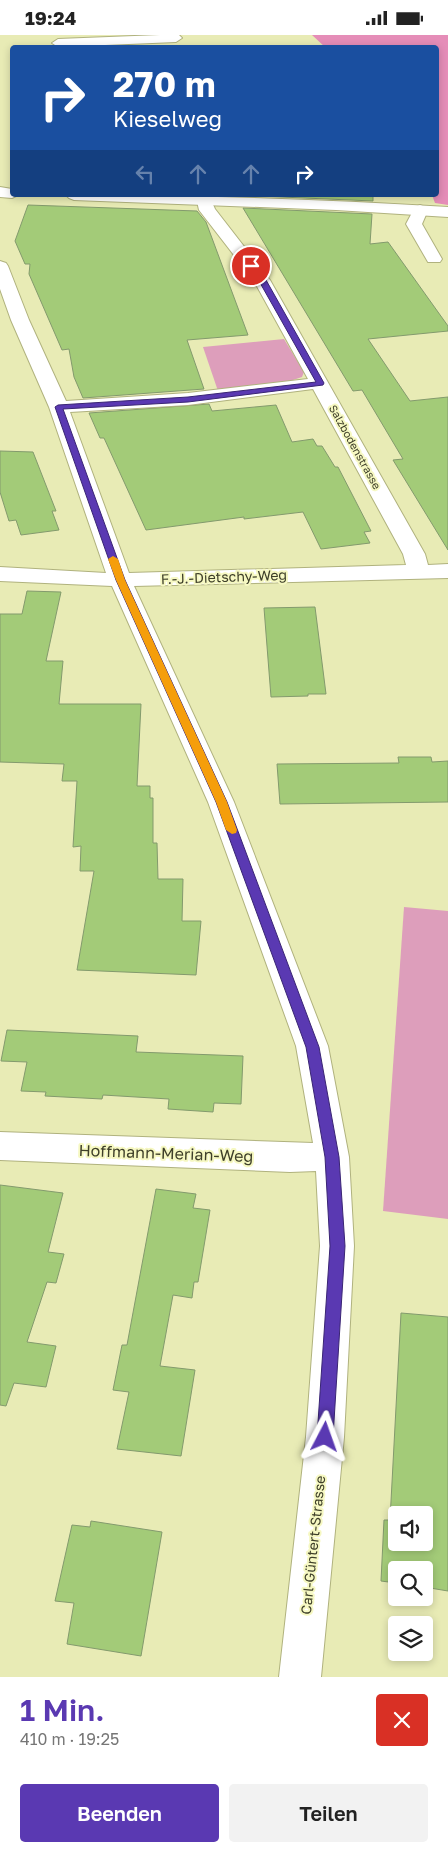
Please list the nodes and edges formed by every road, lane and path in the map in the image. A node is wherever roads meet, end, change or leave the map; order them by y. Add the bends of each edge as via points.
1 (176, 38) dead end
2 (57, 42) edge
3 (137, 197) edge
4 (205, 201) junction
5 (420, 210) junction
6 (448, 212) edge
7 (434, 259) dead end
8 (0, 265) edge
9 (7, 303) edge
10 (320, 383) junction
11 (58, 407) junction
12 (419, 571) junction
13 (448, 571) edge
14 (0, 575) edge
15 (120, 580) junction
16 (0, 1146) edge
17 (332, 1157) junction
18 (300, 1677) edge

1 - 2 street
3 - 4 street
4 - 5 street
4 - 10 street, Salzbodenstrasse via 207,210 262,280
5 - 6 street
5 - 7 street via 414,224
8 - 9 street, Carl-Güntert-Strasse
9 - 11 street, Carl-Güntert-Strasse
10 - 11 street via 188,399
10 - 12 street, Salzbodenstrasse via 414,554
11 - 15 street, Carl-Güntert-Strasse
12 - 13 street, F.-J.-Dietschy-Weg
12 - 15 street, F.-J.-Dietschy-Weg
14 - 15 street, F.-J.-Dietschy-Weg
15 - 17 street, Carl-Güntert-Strasse via 221,802 312,1047
16 - 17 street, Hoffmann-Merian-Weg
17 - 18 street, Carl-Güntert-Strasse via 337,1246 325,1437

